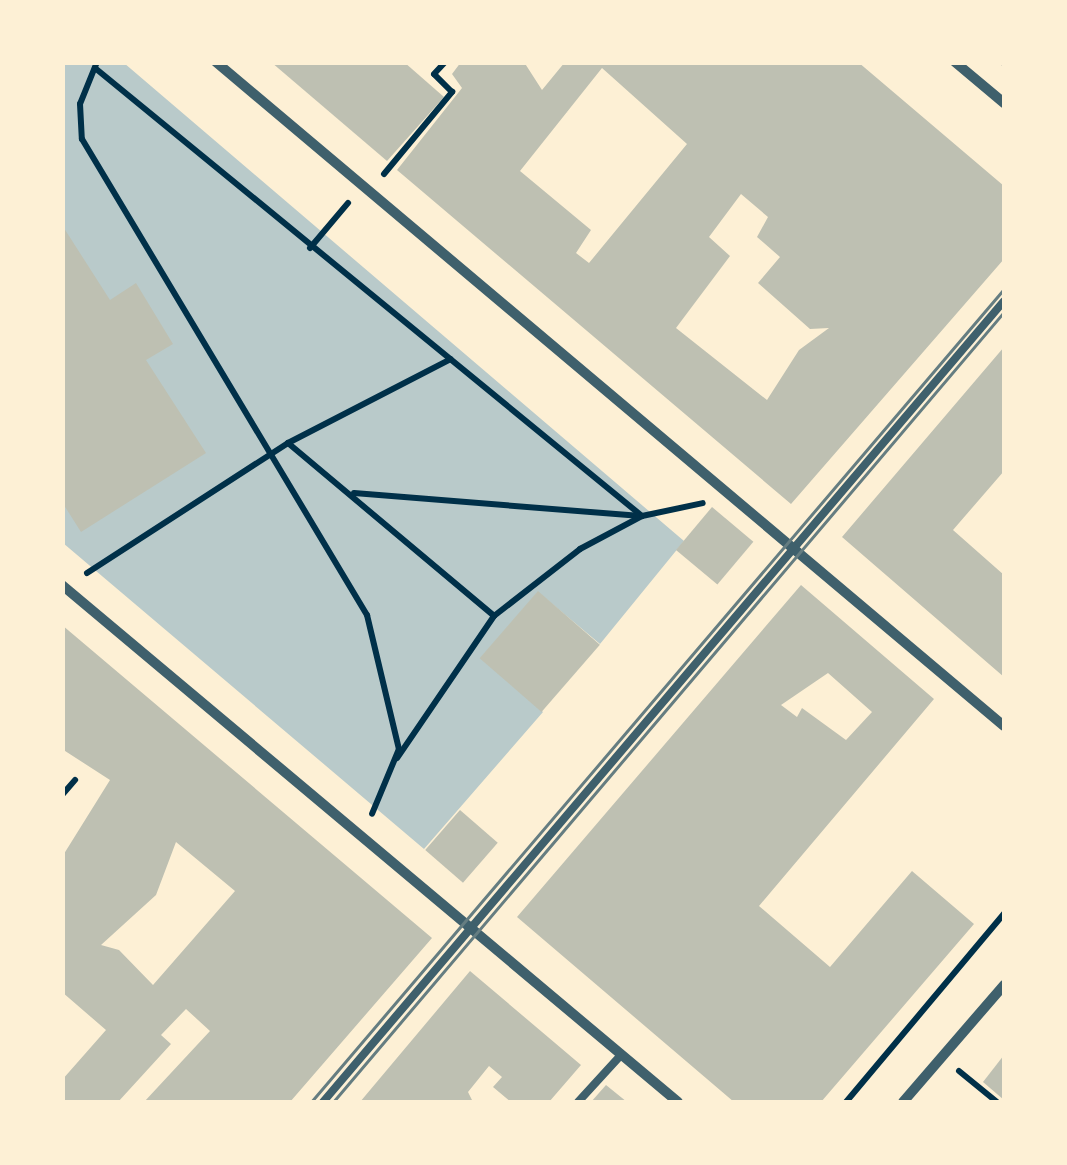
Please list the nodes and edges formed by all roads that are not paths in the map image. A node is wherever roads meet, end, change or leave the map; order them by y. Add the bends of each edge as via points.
1 (216, 62) edge
2 (956, 62) edge
3 (1004, 103) edge
4 (1004, 301) edge
5 (794, 549) junction
6 (63, 586) edge
7 (1004, 726) edge
8 (471, 928) junction
9 (1004, 985) edge
10 (621, 1055) junction
11 (323, 1102) edge
12 (578, 1102) edge
13 (678, 1102) edge
14 (903, 1102) edge

1 - 5 street
2 - 3 street
4 - 5 lane
5 - 7 street
5 - 8 lane
6 - 8 street
8 - 10 street
8 - 11 lane
9 - 14 street
10 - 12 lane
10 - 13 street

